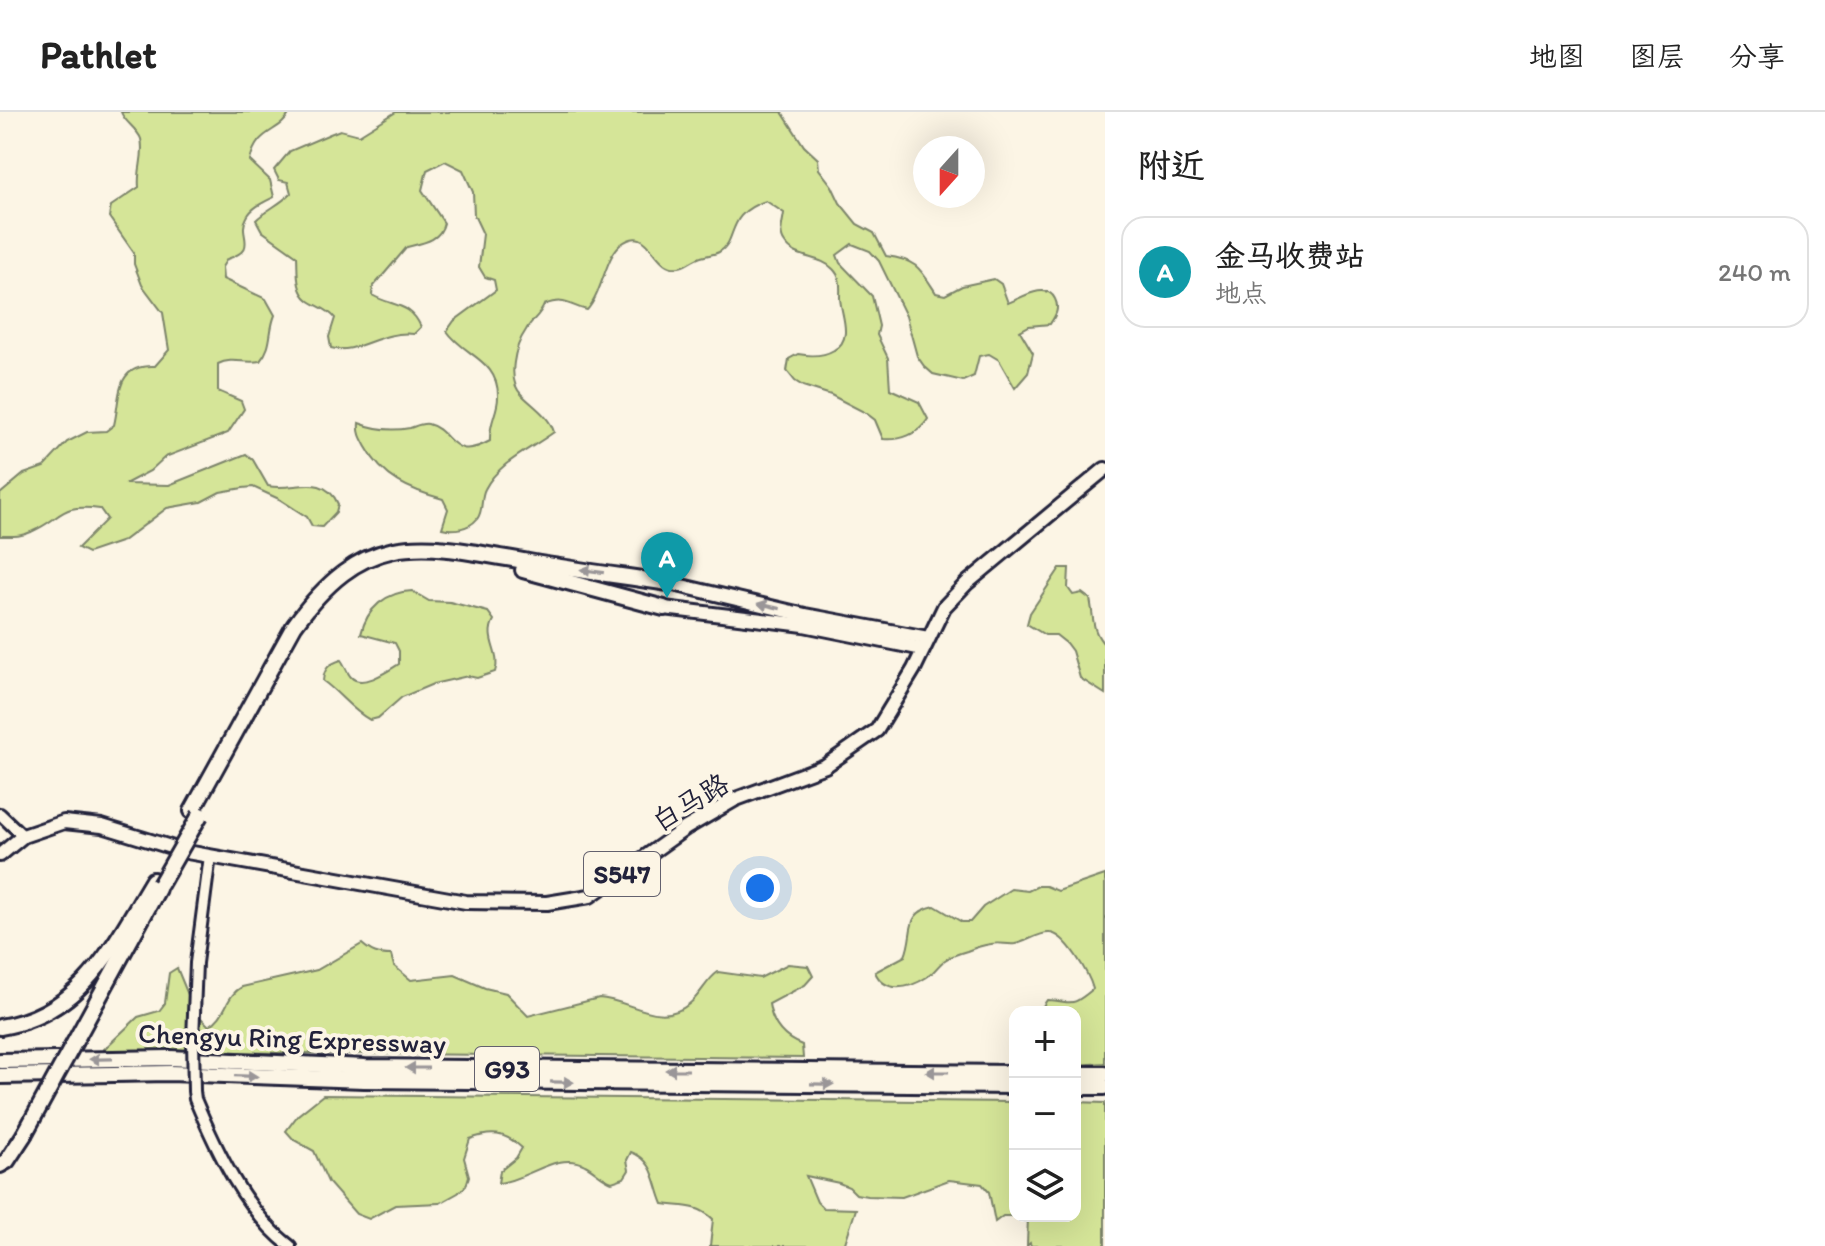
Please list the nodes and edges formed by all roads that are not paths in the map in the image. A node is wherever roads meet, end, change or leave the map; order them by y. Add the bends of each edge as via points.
1 (1105, 469) edge
2 (669, 583) joint
3 (664, 608) joint
4 (926, 643) junction
5 (196, 813) junction
6 (0, 814) edge
7 (23, 836) junction
8 (0, 855) edge
9 (210, 856) junction
10 (157, 882) junction
11 (0, 1027) edge
12 (0, 1061) edge
13 (1009, 1073) edge
14 (1081, 1074) edge
15 (1105, 1074) edge
16 (0, 1076) edge
17 (1009, 1086) edge
18 (1081, 1087) edge
19 (1105, 1087) edge
20 (0, 1165) edge
21 (290, 1246) edge

1 - 4 main road, 白马路 / S547 via 967,583 944,607
4 -> 2 main road
2 -> 5 highway via 438,546 395,549 366,559 314,598 294,626
3 - 4 main road
3 - 5 highway via 469,559 399,557 369,567 321,604 302,631
4 - 9 main road, 白马路 / S547 via 877,730 825,766 736,799 590,896 547,903 466,902
5 - 10 highway, bridge
6 - 7 street
7 - 8 main road, 白马路 / S547
7 - 9 main road, 白马路 / S547 via 64,822 102,826
9 - 21 street, bridge via 196,963 195,1099 225,1166
10 - 11 highway via 85,985 54,1007
10 - 20 highway, bridge via 24,1135
13 -> 12 highway, Chengyu Ring Expressway / G93 via 365,1067 170,1058
14 - 15 highway
16 -> 17 highway, Chengyu Ring Expressway / G93 via 170,1073 364,1080
18 - 19 highway

